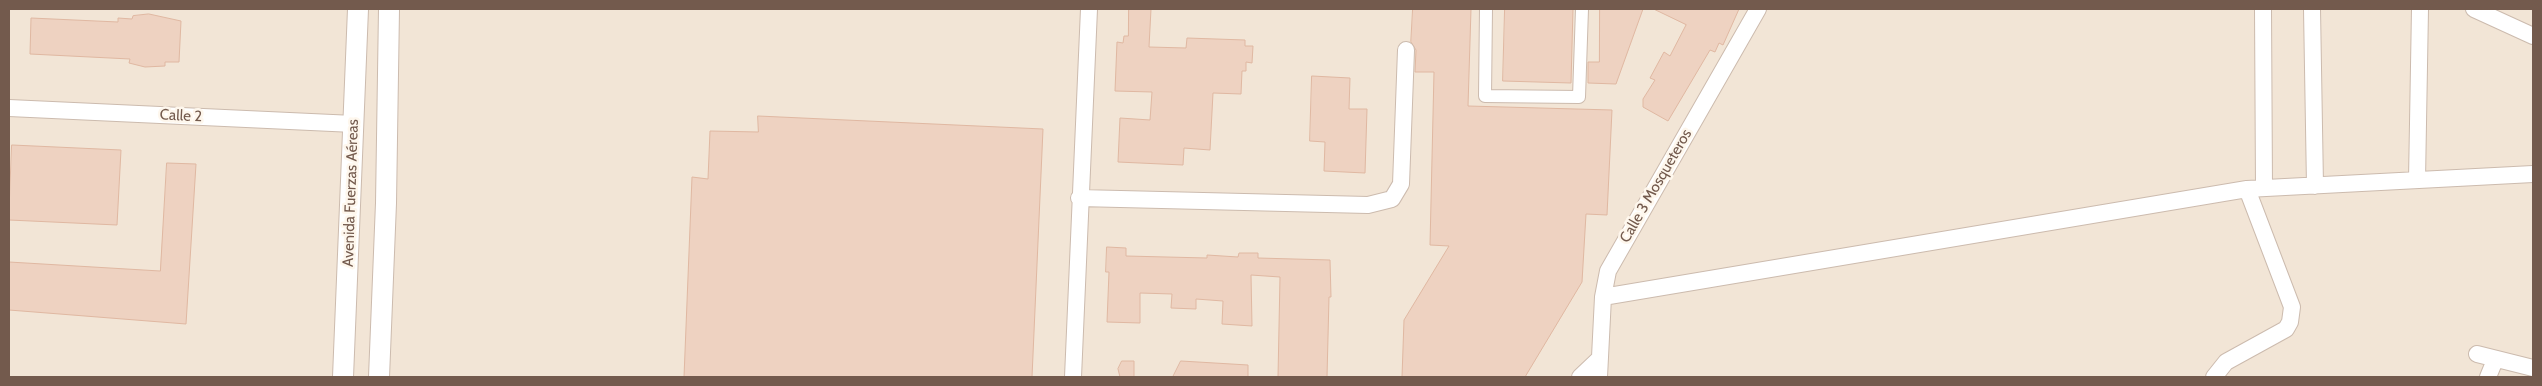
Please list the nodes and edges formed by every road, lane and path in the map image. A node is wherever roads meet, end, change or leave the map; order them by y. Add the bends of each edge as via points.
1 (358, 9) edge
2 (389, 9) edge
3 (1089, 9) edge
4 (1486, 9) edge
5 (1582, 9) edge
6 (1758, 9) edge
7 (2263, 9) edge
8 (2312, 9) edge
9 (2420, 9) edge
10 (2474, 9) edge
11 (2533, 36) edge
12 (1406, 50) dead end
13 (9, 108) edge
14 (354, 124) junction
15 (2533, 174) edge
16 (2417, 180) junction
17 (2314, 186) junction
18 (2264, 188) junction
19 (2247, 189) junction
20 (1079, 198) junction
21 (1603, 297) junction
22 (2477, 354) dead end
23 (1599, 359) junction
24 (2495, 360) junction
25 (2533, 368) edge
26 (343, 377) edge
27 (379, 377) edge
28 (1072, 377) edge
29 (1580, 377) edge
30 (1599, 377) edge
31 (2214, 377) edge
32 (2488, 377) edge

1 - 14 street, Avenida Fuerzas Aéreas
2 - 27 street
3 - 20 street
4 - 5 street via 1485,96 1579,97
6 - 21 street, Calle 3 Mosqueteros via 1608,271
7 - 18 street
8 - 17 street
9 - 16 street
10 - 11 street
12 - 20 street via 1401,184 1392,199 1368,205
13 - 14 street, Calle 2
14 - 26 street, Avenida Fuerzas Aéreas
15 - 16 street
16 - 17 street
17 - 18 street
18 - 19 street
19 - 21 street
19 - 31 street via 2292,307 2290,322 2286,329 2226,362
20 - 28 street
21 - 23 street, Calle 3 Mosqueteros
22 - 24 street
23 - 29 street
23 - 30 street, Calle 3 Mosqueteros
24 - 25 street
24 - 32 street

